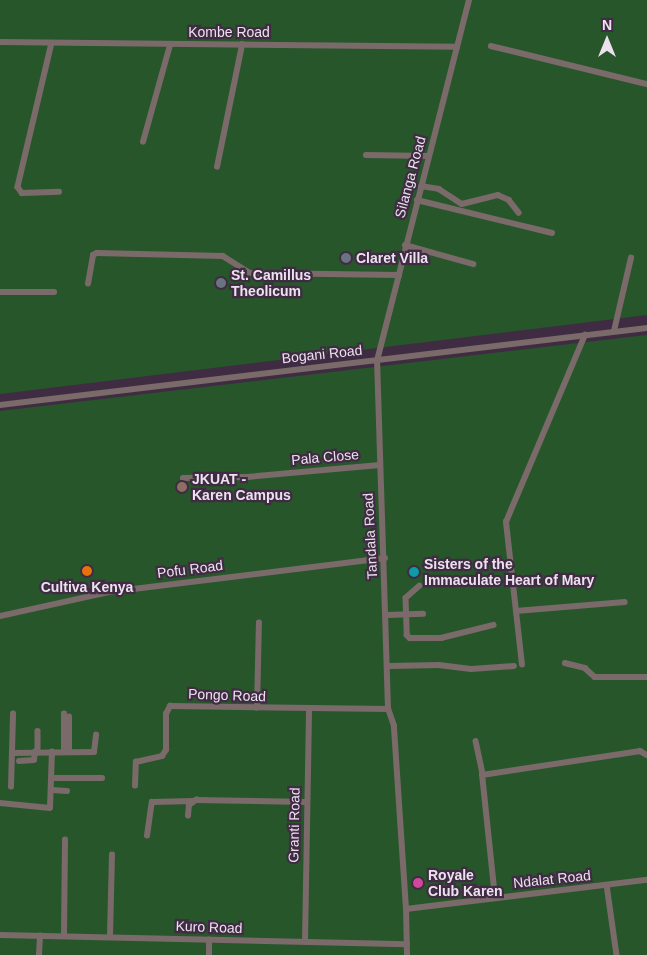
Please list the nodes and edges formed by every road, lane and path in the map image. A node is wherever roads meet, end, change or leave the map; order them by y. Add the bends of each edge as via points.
1 (469, 0) edge
2 (0, 42) edge
3 (52, 43) junction
4 (170, 45) junction
5 (242, 45) junction
6 (491, 46) dead end
7 (457, 47) junction
8 (647, 84) edge
9 (143, 142) dead end
10 (366, 155) dead end
11 (428, 156) junction
12 (217, 167) dead end
13 (420, 186) junction
14 (59, 192) dead end
15 (417, 200) junction
16 (519, 213) dead end
17 (552, 233) dead end
18 (405, 246) junction
19 (631, 258) dead end
20 (473, 264) dead end
21 (398, 275) junction
22 (88, 284) dead end
23 (0, 292) edge
24 (54, 292) dead end
25 (647, 328) edge
26 (614, 331) junction
27 (585, 334) junction
28 (377, 361) junction
29 (0, 405) edge
30 (380, 464) junction
31 (183, 478) dead end
32 (385, 558) junction
33 (420, 586) dead end
34 (625, 602) dead end
35 (516, 610) junction
36 (407, 614) junction
37 (423, 614) dead end
38 (387, 615) junction
39 (0, 616) edge
40 (259, 623) dead end
41 (493, 624) dead end
42 (565, 663) dead end
43 (522, 665) dead end
44 (389, 666) junction
45 (514, 666) dead end
46 (647, 677) edge
47 (256, 708) junction
48 (309, 709) junction
49 (388, 709) junction
50 (12, 714) dead end
51 (67, 716) dead end
52 (38, 731) dead end
53 (96, 735) dead end
54 (476, 741) dead end
55 (37, 752) junction
56 (52, 752) junction
57 (66, 752) junction
58 (12, 753) junction
59 (647, 755) edge
60 (19, 761) dead end
61 (483, 774) junction
62 (52, 778) junction
63 (102, 778) dead end
64 (135, 786) dead end
65 (11, 787) dead end
66 (52, 790) junction
67 (67, 791) dead end
68 (193, 801) junction
69 (306, 802) junction
70 (0, 803) edge
71 (188, 816) dead end
72 (147, 836) dead end
73 (65, 840) dead end
74 (112, 855) dead end
75 (647, 880) edge
76 (607, 886) junction
77 (495, 898) junction
78 (406, 911) junction
79 (0, 935) edge
80 (40, 936) junction
81 (64, 936) junction
82 (110, 936) junction
83 (209, 940) junction
84 (305, 942) junction
85 (407, 944) junction
86 (39, 955) edge
87 (209, 955) edge
88 (407, 955) edge
89 (616, 955) edge

1 - 7 street, Silanga Road
2 - 3 street, Kombe Road
3 - 4 street, Kombe Road
3 - 14 street via 18,187 22,193
4 - 5 street, Kombe Road
4 - 9 street
5 - 7 street, Kombe Road
5 - 12 street
6 - 8 street
7 - 11 street, Silanga Road
10 - 11 street
11 - 13 street, Silanga Road
13 - 15 street, Silanga Road
13 - 16 street via 439,189 462,204 498,195 509,200
15 - 17 street
15 - 18 street, Silanga Road
18 - 20 street
18 - 21 street, Silanga Road
19 - 26 street
21 - 22 street via 250,273 222,256 97,253 93,255
21 - 28 street, Silanga Road
23 - 24 street
25 - 26 street, Bogani Road
26 - 27 street, Bogani Road
27 - 28 street, Bogani Road
27 - 35 street via 507,517
28 - 29 street, Bogani Road
28 - 30 street, Tandala Road
30 - 31 street, Pala Close via 247,477
30 - 32 street, Tandala Road
32 - 38 street, Tandala Road
32 - 39 street, Pofu Road via 109,592
33 - 36 street via 406,598
34 - 35 street
35 - 43 street
36 - 37 street
36 - 38 street
36 - 41 street via 407,635 410,638 441,638
38 - 44 street, Tandala Road
40 - 47 street
42 - 46 street via 585,668 595,677
44 - 45 street via 439,665 471,669
44 - 49 street, Tandala Road
47 - 48 street, Pongo Road
47 - 64 street, Pongo Road via 170,706 166,714 166,750 162,756 136,762
48 - 49 street, Pongo Road
48 - 69 street, Granti Road
49 - 78 street, Tandala Road via 394,726
50 - 58 street
51 - 57 street
52 - 55 street
53 - 57 street via 96,751
54 - 61 street
55 - 56 street
55 - 58 street
55 - 60 street via 34,760
56 - 57 street
56 - 62 street
58 - 65 street
59 - 61 street via 640,751 587,757
61 - 77 street via 481,782
62 - 63 street
62 - 66 street
66 - 67 street
66 - 70 street via 51,806 42,809
68 - 69 street
68 - 71 street
68 - 72 street via 153,801 149,807
69 - 84 street, Granti Road
73 - 81 street
74 - 82 street
75 - 76 street, Ndalat Road
76 - 77 street, Ndalat Road
76 - 89 street
77 - 78 street, Ndalat Road
78 - 85 street, Tandala Road
79 - 80 street, Kuro Road
80 - 81 street, Kuro Road
80 - 86 street
81 - 82 street, Kuro Road
82 - 83 street, Kuro Road
83 - 84 street, Kuro Road
83 - 87 street
84 - 85 street, Kuro Road
85 - 88 street

